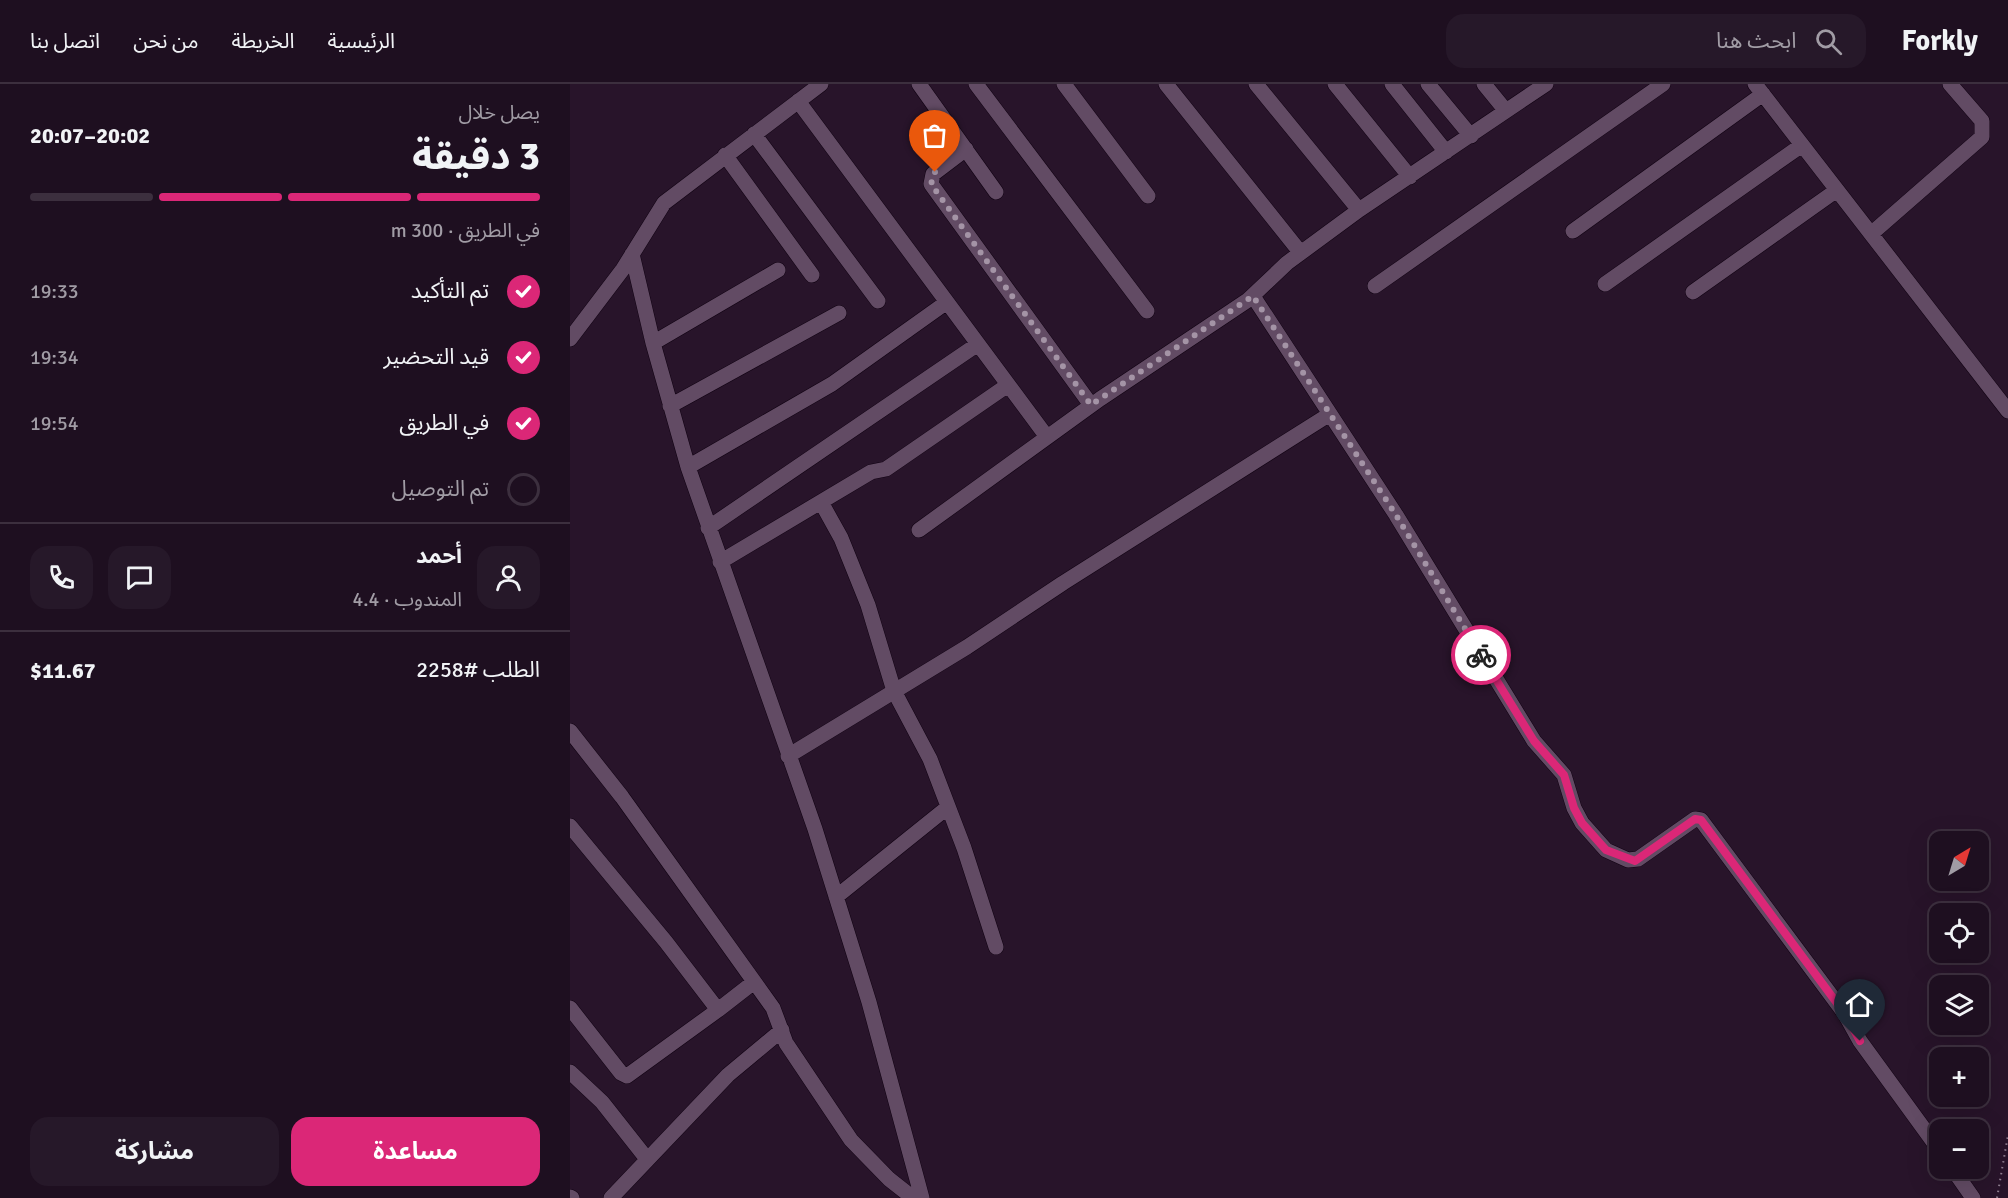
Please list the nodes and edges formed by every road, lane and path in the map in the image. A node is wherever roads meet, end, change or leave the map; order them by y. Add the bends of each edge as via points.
1 (821, 84) edge
2 (919, 84) edge
3 (976, 84) edge
4 (1064, 84) edge
5 (1166, 84) edge
6 (1256, 84) edge
7 (1335, 84) edge
8 (1392, 84) edge
9 (1428, 84) edge
10 (1484, 84) edge
11 (1663, 84) edge
12 (1950, 84) edge
13 (1535, 87) edge
14 (1759, 89) edge
15 (798, 101) junction
16 (1506, 111) junction
17 (754, 134) junction
18 (1470, 136) junction
19 (1802, 145) junction
20 (966, 149) junction
21 (1446, 152) junction
22 (725, 155) junction
23 (1410, 177) junction
24 (1837, 190) junction
25 (996, 192) dead end
26 (1148, 196) dead end
27 (1359, 210) junction
28 (1572, 231) dead end
29 (1871, 234) junction
30 (1300, 252) junction
31 (632, 254) junction
32 (778, 270) dead end
33 (812, 275) dead end
34 (1605, 284) dead end
35 (1375, 286) dead end
36 (1693, 292) dead end
37 (1253, 296) junction
38 (878, 301) dead end
39 (947, 302) junction
40 (1147, 311) dead end
41 (839, 313) dead end
42 (570, 339) edge
43 (653, 343) junction
44 (978, 344) junction
45 (1008, 385) junction
46 (1091, 405) junction
47 (670, 406) junction
48 (2008, 411) edge
49 (1330, 414) junction
50 (1047, 437) junction
51 (688, 467) junction
52 (821, 502) junction
53 (708, 528) junction
54 (919, 530) dead end
55 (720, 562) junction
56 (894, 691) junction
57 (570, 731) edge
58 (788, 756) junction
59 (948, 807) junction
60 (570, 826) edge
61 (836, 897) junction
62 (996, 947) dead end
63 (754, 982) junction
64 (570, 1008) edge
65 (718, 1010) junction
66 (782, 1030) junction
67 (570, 1072) edge
68 (2008, 1135) edge
69 (1929, 1136) edge
70 (647, 1159) junction
71 (1960, 1179) edge
72 (611, 1198) edge
73 (913, 1198) edge
74 (922, 1198) edge
75 (1973, 1198) edge
76 (1997, 1198) edge

1 - 15 street
2 - 20 street
3 - 40 street
4 - 26 street
5 - 30 street
6 - 27 street
7 - 23 street
8 - 21 street
9 - 18 street
10 - 16 street
11 - 35 street
12 - 29 street via 1982,120 1982,137
13 - 16 street
14 - 19 street
14 - 28 street
15 - 17 street
15 - 39 street
16 - 18 street
17 - 22 street
17 - 38 street
18 - 21 street
19 - 24 street
19 - 34 street
20 - 25 street
20 - 46 street via 935,172 931,184
21 - 23 street
22 - 31 street via 664,202
22 - 33 street
23 - 27 street
24 - 29 street
24 - 36 street
27 - 30 street
29 - 48 street
30 - 37 street
31 - 42 street
31 - 43 street
32 - 43 street
37 - 46 street
37 - 49 street
39 - 44 street
39 - 51 street via 832,384
41 - 47 street
43 - 47 street
44 - 45 street
44 - 53 street
45 - 50 street
45 - 52 street via 884,470 871,472
46 - 50 street
47 - 51 street
49 - 56 street
49 - 69 street via 1534,741 1564,775 1574,808 1587,830 1606,850 1631,861 1695,819 1701,820 1845,1014
50 - 54 street
51 - 53 street
52 - 55 street
52 - 56 street via 841,538 868,605
53 - 55 street
55 - 58 street
56 - 58 street
56 - 59 street via 930,759
57 - 63 street
58 - 61 street
59 - 61 street
59 - 62 street
60 - 65 street
61 - 74 street
63 - 65 street
63 - 66 street via 773,1008
64 - 65 street via 627,1076
66 - 70 street via 728,1075
66 - 73 street via 786,1043 851,1140
67 - 70 street via 602,1102
68 - 76 path
70 - 72 street
71 - 75 street

